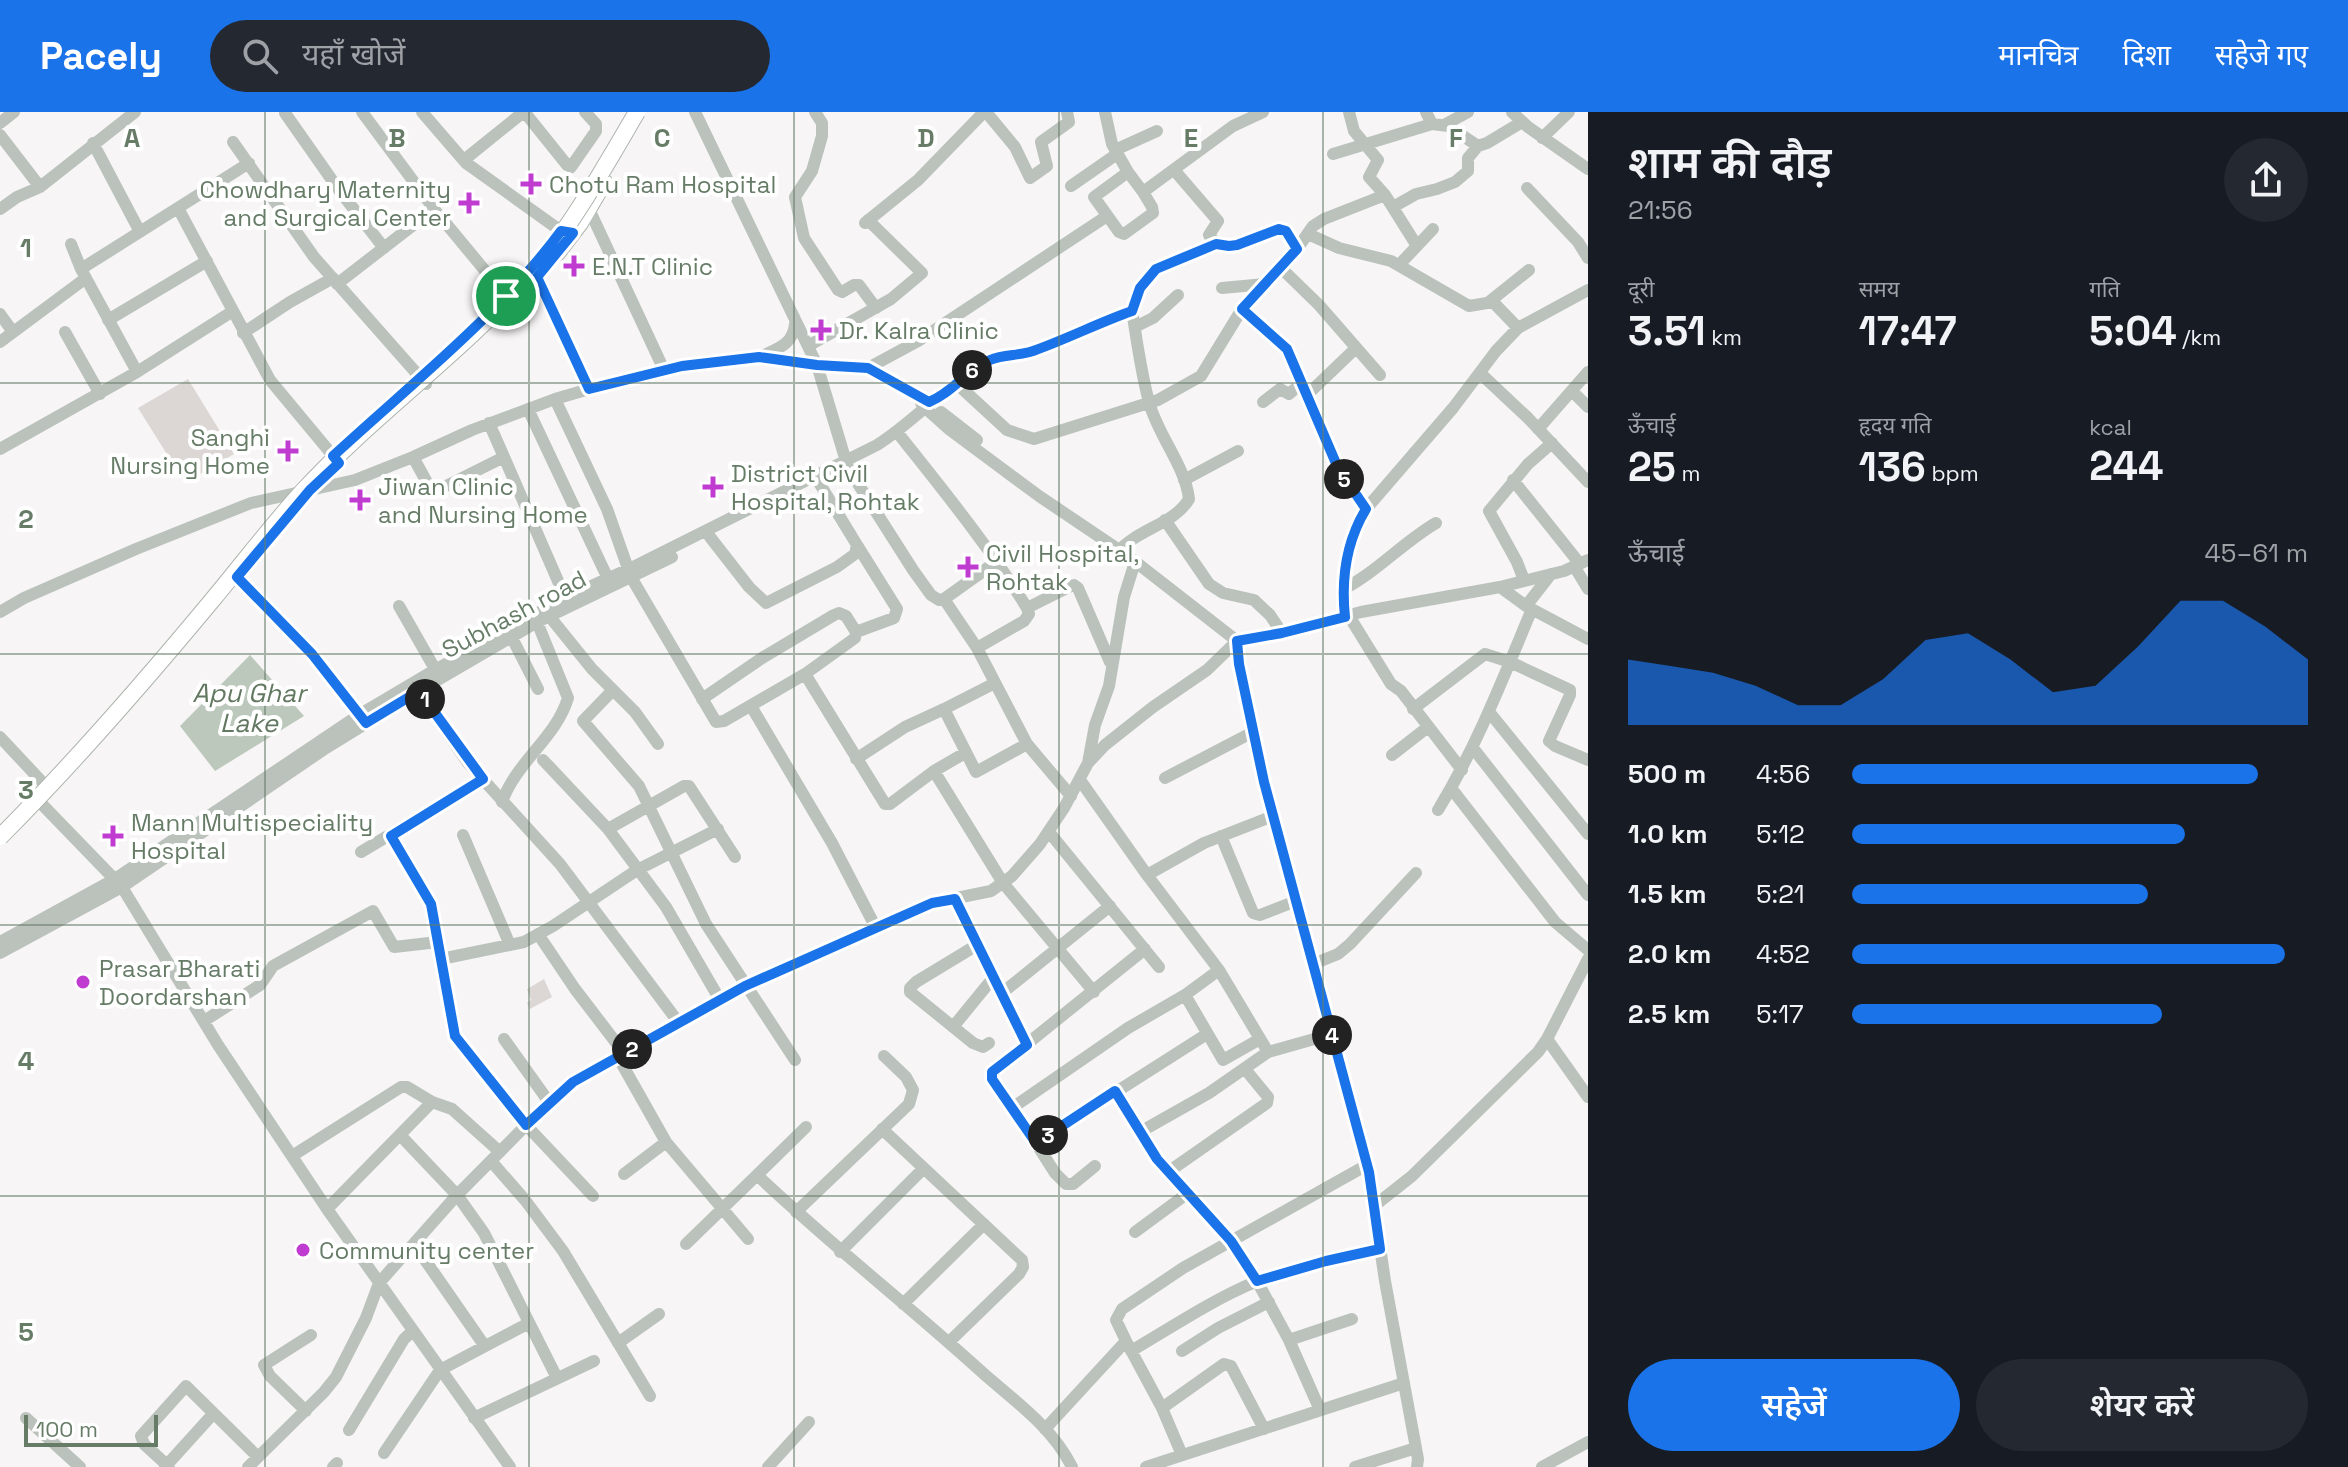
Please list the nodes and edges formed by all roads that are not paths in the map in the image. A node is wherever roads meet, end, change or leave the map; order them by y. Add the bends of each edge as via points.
1 (14, 112) edge
2 (135, 112) edge
3 (362, 112) edge
4 (422, 112) edge
5 (585, 112) edge
6 (635, 112) edge
7 (645, 112) edge
8 (695, 112) edge
9 (815, 112) edge
10 (985, 112) edge
11 (1067, 112) edge
12 (1105, 112) edge
13 (1263, 112) edge
14 (1349, 112) edge
15 (1468, 112) edge
16 (1569, 112) edge
17 (285, 113) edge
18 (1517, 117) edge
19 (1434, 120) edge
20 (0, 123) edge
21 (1157, 131) dead end
22 (0, 135) edge
23 (1542, 138) junction
24 (233, 142) dead end
25 (93, 143) junction
26 (1363, 144) junction
27 (1478, 146) junction
28 (1116, 152) junction
29 (1333, 154) dead end
30 (464, 160) junction
31 (249, 163) junction
32 (1588, 169) edge
33 (1175, 171) junction
34 (1128, 172) junction
35 (1071, 186) dead end
36 (40, 187) junction
37 (1527, 188) dead end
38 (1143, 192) junction
39 (1385, 195) junction
40 (1393, 207) junction
41 (178, 208) junction
42 (0, 209) edge
43 (434, 209) junction
44 (589, 209) junction
45 (1107, 216) junction
46 (1433, 229) dead end
47 (140, 232) junction
48 (567, 232) junction
49 (1308, 234) junction
50 (71, 244) dead end
51 (1216, 244) junction
52 (1417, 246) junction
53 (384, 248) junction
54 (1297, 249) junction
55 (1588, 258) edge
56 (207, 261) junction
57 (1399, 265) junction
58 (1280, 267) junction
59 (1529, 270) dead end
60 (83, 274) junction
61 (537, 277) junction
62 (335, 281) junction
63 (1265, 284) junction
64 (1222, 288) dead end
65 (1588, 290) edge
66 (1178, 295) dead end
67 (506, 296) junction
68 (1489, 302) junction
69 (876, 308) junction
70 (1242, 309) junction
71 (233, 311) junction
72 (1132, 311) junction
73 (0, 314) edge
74 (108, 320) junction
75 (795, 323) junction
76 (1135, 327) junction
77 (1518, 328) junction
78 (13, 332) junction
79 (65, 332) dead end
80 (243, 333) junction
81 (0, 342) edge
82 (808, 346) junction
83 (1356, 348) junction
84 (759, 357) junction
85 (817, 365) junction
86 (868, 368) junction
87 (664, 370) junction
88 (137, 372) junction
89 (1588, 372) edge
90 (1480, 373) junction
91 (1380, 375) dead end
92 (423, 381) junction
93 (956, 383) junction
94 (1306, 388) junction
95 (589, 389) junction
96 (1572, 391) junction
97 (100, 394) junction
98 (555, 399) junction
99 (1263, 402) dead end
100 (1149, 403) junction
101 (929, 404) junction
102 (1588, 407) edge
103 (528, 409) junction
104 (489, 423) junction
105 (1538, 429) junction
106 (899, 434) junction
107 (1552, 443) junction
108 (0, 449) edge
109 (1238, 451) dead end
110 (413, 457) junction
111 (504, 457) junction
112 (336, 460) junction
113 (846, 465) junction
114 (816, 480) junction
115 (1184, 480) junction
116 (1513, 480) junction
117 (1588, 482) edge
118 (303, 491) junction
119 (782, 498) junction
120 (1366, 509) junction
121 (1165, 520) junction
122 (1436, 523) dead end
123 (710, 537) junction
124 (857, 545) junction
125 (1126, 554) junction
126 (996, 562) junction
127 (1581, 564) edge
128 (630, 573) junction
129 (1551, 574) junction
130 (237, 577) junction
131 (1524, 580) junction
132 (610, 582) junction
133 (1500, 587) junction
134 (1588, 589) edge
135 (1342, 590) junction
136 (944, 599) junction
137 (567, 603) junction
138 (399, 606) dead end
139 (1529, 607) junction
140 (1027, 608) junction
141 (0, 612) edge
142 (541, 615) junction
143 (1347, 616) junction
144 (856, 632) junction
145 (510, 633) junction
146 (1282, 633) junction
147 (1588, 639) edge
148 (1237, 641) junction
149 (977, 648) junction
150 (1510, 662) junction
151 (1112, 665) junction
152 (438, 674) junction
153 (805, 674) junction
154 (995, 683) junction
155 (416, 686) junction
156 (538, 689) dead end
157 (612, 691) junction
158 (702, 699) junction
159 (751, 706) junction
160 (944, 709) junction
161 (1413, 709) junction
162 (1490, 713) junction
163 (362, 719) junction
164 (1428, 727) junction
165 (1253, 732) junction
166 (0, 737) edge
167 (658, 744) dead end
168 (1027, 744) junction
169 (1473, 748) junction
170 (965, 753) junction
171 (1392, 755) dead end
172 (856, 759) junction
173 (543, 760) dead end
174 (1588, 760) edge
175 (1088, 763) junction
176 (1462, 770) junction
177 (934, 771) junction
178 (1165, 778) dead end
179 (483, 779) junction
180 (1080, 780) junction
181 (1451, 788) junction
182 (39, 793) junction
183 (1071, 796) junction
184 (502, 802) junction
185 (649, 807) junction
186 (1438, 810) dead end
187 (1273, 816) junction
188 (0, 826) edge
189 (608, 829) junction
190 (718, 829) junction
191 (1049, 832) junction
192 (1588, 834) edge
193 (463, 835) dead end
194 (391, 836) junction
195 (1221, 836) junction
196 (0, 837) edge
197 (0, 846) edge
198 (361, 852) dead end
199 (670, 853) junction
200 (735, 857) dead end
201 (637, 870) junction
202 (1416, 873) dead end
203 (1147, 875) junction
204 (119, 883) junction
205 (1003, 883) junction
206 (1588, 895) edge
207 (955, 899) junction
208 (1296, 901) junction
209 (590, 902) junction
210 (1110, 906) junction
211 (876, 928) junction
212 (538, 934) junction
213 (0, 942) edge
214 (438, 942) junction
215 (510, 945) junction
216 (977, 945) junction
217 (1057, 949) junction
218 (1145, 949) junction
219 (1588, 950) edge
220 (0, 953) edge
221 (441, 959) junction
222 (1588, 959) edge
223 (1313, 964) junction
224 (1159, 967) dead end
225 (1219, 970) junction
226 (993, 978) junction
227 (745, 986) junction
228 (1094, 992) junction
229 (1002, 993) junction
230 (1185, 995) junction
231 (720, 1000) junction
232 (204, 1021) junction
233 (679, 1023) junction
234 (953, 1027) junction
235 (1207, 1034) junction
236 (1332, 1034) junction
237 (504, 1039) dead end
238 (1260, 1039) junction
239 (1547, 1039) junction
240 (989, 1043) dead end
241 (1027, 1045) junction
242 (1268, 1052) junction
243 (621, 1055) junction
244 (884, 1056) dead end
245 (795, 1060) dead end
246 (1245, 1069) junction
247 (1115, 1091) junction
248 (1588, 1097) edge
249 (432, 1102) junction
250 (549, 1102) junction
251 (1012, 1108) junction
252 (526, 1125) junction
253 (806, 1127) dead end
254 (882, 1129) junction
255 (1140, 1132) junction
256 (400, 1135) junction
257 (666, 1142) junction
258 (1036, 1143) junction
259 (292, 1156) junction
260 (496, 1156) junction
261 (1367, 1165) junction
262 (1095, 1166) dead end
263 (923, 1169) junction
264 (1168, 1172) junction
265 (624, 1174) dead end
266 (757, 1175) junction
267 (1188, 1193) junction
268 (457, 1195) junction
269 (593, 1196) dead end
270 (1374, 1206) junction
271 (327, 1209) junction
272 (721, 1210) junction
273 (796, 1212) junction
274 (984, 1224) junction
275 (1135, 1232) dead end
276 (748, 1239) dead end
277 (1231, 1241) junction
278 (414, 1244) junction
279 (686, 1244) dead end
280 (1380, 1249) junction
281 (840, 1252) junction
282 (1257, 1281) junction
283 (379, 1283) junction
284 (1269, 1302) junction
285 (903, 1304) junction
286 (659, 1314) dead end
287 (1352, 1319) dead end
288 (529, 1323) junction
289 (413, 1331) junction
290 (311, 1335) dead end
291 (1289, 1340) junction
292 (949, 1342) junction
293 (618, 1343) junction
294 (484, 1345) junction
295 (1129, 1346) junction
296 (1182, 1351) dead end
297 (594, 1361) dead end
298 (440, 1370) junction
299 (557, 1378) junction
300 (1404, 1383) junction
301 (650, 1396) dead end
302 (1162, 1408) junction
303 (1320, 1410) junction
304 (306, 1411) junction
305 (213, 1414) junction
306 (26, 1418) dead end
307 (474, 1418) junction
308 (809, 1422) dead end
309 (1045, 1429) junction
310 (1264, 1429) junction
311 (349, 1430) dead end
312 (1588, 1442) edge
313 (384, 1453) dead end
314 (1182, 1455) junction
315 (258, 1457) junction
316 (1419, 1460) edge
317 (167, 1466) edge
318 (80, 1467) edge
319 (248, 1467) edge
320 (510, 1467) edge
321 (768, 1467) edge
322 (1072, 1467) edge
323 (1146, 1467) edge
324 (1355, 1467) edge
325 (1542, 1467) edge

1 - 20 street
2 - 25 street
3 - 43 street
4 - 30 street
5 - 30 street via 596,131 571,167 526,114
6 - 48 main road
6 - 196 main road, bridge via 581,206 530,274 310,483 76,757
7 - 44 main road
8 - 75 street
9 - 69 street via 822,136 812,171 795,197 804,238 838,290 859,285
10 - 11 street via 1015,147 1030,178 1047,166 1041,142 1069,122
10 - 69 street via 918,180 866,221 922,273
12 - 28 street
13 - 33 street via 1233,126
14 - 26 street
15 - 19 street
16 - 23 street
17 - 53 street
18 - 23 street
18 - 27 street
19 - 26 street
19 - 27 street
21 - 28 street
22 - 36 street
23 - 32 street
24 - 31 street
25 - 36 street
25 - 47 street
26 - 29 street
26 - 39 street via 1378,160 1368,175
27 - 40 street via 1468,158 1466,174
28 - 34 street
28 - 35 street
30 - 48 street
31 - 41 street
31 - 62 street
33 - 38 street
33 - 51 street via 1218,221 1209,235
34 - 38 street
34 - 45 street via 1094,195
36 - 42 street
37 - 55 street
38 - 45 street via 1153,213 1127,232 1119,232
39 - 40 street
39 - 49 street via 1324,219
40 - 52 street
41 - 47 street
41 - 56 street
43 - 53 street
43 - 67 street
44 - 48 main road
44 - 87 street
45 - 86 street via 918,341
46 - 52 street
47 - 60 street
48 - 61 main road
48 - 67 main road
49 - 54 street
49 - 57 street
50 - 60 street
51 - 54 street via 1237,245 1282,229
51 - 72 street via 1156,269 1140,288
52 - 57 street
53 - 62 street
54 - 58 street
56 - 71 street
56 - 74 street
57 - 68 street via 1469,306
58 - 63 street
58 - 83 street
59 - 68 street
60 - 74 street
60 - 78 street
61 - 92 main road
61 - 95 street
62 - 80 street
62 - 92 street
63 - 64 street
63 - 70 street
65 - 77 street
66 - 76 street
67 - 92 main road
68 - 77 street
69 - 82 street
70 - 94 street via 1287,349
70 - 100 street via 1201,376
71 - 80 street
71 - 88 street
72 - 76 street
72 - 93 street, Subhash road via 1031,352 991,360
73 - 78 street
74 - 88 street
75 - 82 street
75 - 84 street via 789,342
76 - 100 street
77 - 90 street
78 - 81 street
79 - 97 street
80 - 112 street via 270,380
82 - 85 street
83 - 91 street
83 - 94 street
84 - 85 street
84 - 87 street
85 - 86 street
85 - 113 street
86 - 101 street
87 - 95 street
88 - 97 street
89 - 96 street
90 - 105 street
90 - 120 street
92 - 112 main road
93 - 100 street via 1007,430 1034,439
93 - 101 street, Subhash road
94 - 99 street via 1289,394 1277,389
94 - 120 street via 1338,468
95 - 98 street
96 - 102 street
96 - 105 street
97 - 108 street
98 - 103 street
98 - 128 street via 607,509
100 - 115 street
101 - 106 street, Subhash road
101 - 125 street
103 - 104 street
103 - 132 street
104 - 110 street
104 - 111 street
105 - 107 street
106 - 113 street, Subhash road
106 - 126 street
107 - 116 street
107 - 117 street
109 - 115 street
110 - 111 street via 429,486 438,490
110 - 118 street via 355,480
111 - 137 street
112 - 118 main road
113 - 114 street, Subhash road
113 - 136 street via 931,595
114 - 119 street, Subhash road
114 - 124 street
115 - 121 street via 1187,504
116 - 127 street
116 - 131 street via 1489,511
118 - 130 main road
118 - 141 street via 251,503
118 - 182 main road
119 - 123 street, Subhash road
119 - 128 street, Subhash road
120 - 135 street via 1351,544
121 - 125 street
121 - 146 street via 1209,584 1254,600
122 - 135 street via 1373,573
123 - 124 street via 766,603 837,567 855,554
123 - 128 street, Subhash road
124 - 144 street via 897,615
125 - 148 street
125 - 151 street
126 - 136 street
126 - 140 street
127 - 129 street
127 - 134 street
128 - 132 street, Subhash road
128 - 158 street
129 - 131 street
129 - 139 street
130 - 163 street via 312,654
130 - 182 main road
131 - 133 street
132 - 137 street, Subhash road
133 - 139 street
133 - 143 street
135 - 143 street
136 - 149 street
137 - 142 street, Subhash road
138 - 152 street
139 - 147 street
139 - 150 street
140 - 149 street via 1024,621
140 - 151 street via 1074,585
142 - 145 street, Subhash road
142 - 157 street
142 - 184 street via 568,698 513,777
143 - 146 street
143 - 161 street
144 - 153 street via 857,637
144 - 158 street via 846,616 834,615
145 - 152 street, Subhash road
145 - 156 street
146 - 148 street
148 - 165 street
148 - 175 street
149 - 154 street
150 - 161 street via 1485,654
150 - 162 street
150 - 174 street via 1570,690 1549,741
151 - 175 street
152 - 155 street, Subhash road
153 - 159 street
153 - 172 street
154 - 160 street
154 - 168 street
155 - 163 street, Subhash road
155 - 179 street
157 - 167 street
157 - 185 street via 583,721 628,771
158 - 159 street via 716,722
159 - 211 street
160 - 170 street
160 - 172 street
161 - 164 street
162 - 169 street
162 - 192 street
163 - 204 street, Subhash road
164 - 171 street
164 - 176 street
165 - 178 street
165 - 187 street
166 - 182 street
168 - 170 street via 976,772
168 - 183 street
169 - 176 street
169 - 206 street
170 - 177 street
172 - 177 street via 885,804
173 - 189 street
175 - 180 street
176 - 181 street
177 - 205 street
179 - 184 street
179 - 194 street
180 - 183 street
180 - 203 street
181 - 186 street
181 - 219 street via 1555,922
182 - 188 main road
182 - 197 main road
182 - 204 street
183 - 191 street
184 - 209 street
185 - 189 street
185 - 190 street via 689,786
185 - 199 street
187 - 195 street
187 - 208 street
189 - 201 street
190 - 199 street
190 - 200 street
191 - 205 street
191 - 210 street
193 - 215 street
194 - 198 street
194 - 214 street via 431,904
195 - 203 street
195 - 208 street via 1253,913
199 - 201 street
199 - 227 street
201 - 209 street
201 - 231 street via 666,907
202 - 223 street via 1350,944
203 - 225 street
204 - 213 street, Subhash road
204 - 220 street, Subhash road
204 - 232 street
205 - 207 street
205 - 217 street
207 - 211 street via 932,903
207 - 216 street
208 - 223 street
209 - 212 street
209 - 233 street
210 - 217 street
210 - 218 street
211 - 227 street
212 - 215 street
212 - 243 street
214 - 221 street
214 - 232 street via 394,947 373,911 273,966 260,985
215 - 221 street
216 - 226 street
216 - 234 street via 910,988
217 - 228 street
217 - 229 street
218 - 224 street
218 - 228 street
221 - 252 street via 455,1036
222 - 239 street
223 - 236 street
225 - 230 street
225 - 238 street
226 - 229 street
226 - 234 street
227 - 231 street
227 - 245 street
228 - 241 street
229 - 241 street
230 - 235 street
230 - 251 street
231 - 233 street
232 - 259 street
233 - 243 street
234 - 240 street via 978,1046
235 - 238 street via 1224,1060
235 - 247 street
236 - 242 street
236 - 261 street
237 - 250 street
238 - 242 street
239 - 248 street
239 - 270 street via 1412,1176
241 - 251 street via 992,1072
242 - 246 street
243 - 250 street
243 - 257 street
244 - 254 street via 913,1090 909,1104
246 - 255 street
246 - 264 street via 1268,1097 1267,1103
247 - 255 street
247 - 258 street
249 - 256 street
249 - 259 street via 401,1087
249 - 260 street via 452,1109
250 - 252 street
251 - 258 street
252 - 260 street
252 - 269 street
253 - 266 street
254 - 263 street
254 - 273 street
255 - 264 street
256 - 268 street
256 - 271 street
257 - 265 street
257 - 272 street
258 - 262 street via 1066,1184
259 - 271 street
260 - 268 street
260 - 293 street via 563,1251
261 - 270 street
261 - 277 street
263 - 274 street
263 - 281 street
264 - 267 street
266 - 272 street
266 - 273 street
267 - 275 street
267 - 277 street
268 - 278 street
268 - 288 street via 484,1233
270 - 280 street
271 - 283 street
272 - 276 street
272 - 279 street
273 - 281 street
274 - 285 street
274 - 292 street via 1023,1267
277 - 282 street
277 - 295 street via 1122,1309 1116,1320
278 - 283 street
278 - 294 street
280 - 282 street
280 - 300 street
281 - 285 street
282 - 284 street
282 - 295 street
283 - 289 street
283 - 304 street via 336,1377
284 - 291 street
284 - 296 street
285 - 292 street
286 - 293 street
287 - 291 street
288 - 294 street
288 - 299 street
289 - 298 street
289 - 311 street
290 - 304 street via 264,1365
291 - 303 street
292 - 309 street
293 - 301 street
294 - 298 street
295 - 302 street
295 - 309 street
297 - 299 street
298 - 307 street
298 - 313 street
299 - 307 street
300 - 303 street
300 - 316 street
302 - 310 street via 1228,1363
302 - 314 street
303 - 310 street
304 - 315 street
305 - 315 street
305 - 317 street
305 - 317 street via 186,1386 144,1430 144,1444
306 - 318 street
307 - 320 street
308 - 321 street
309 - 322 street
310 - 314 street
312 - 325 street
314 - 323 street
315 - 319 street
316 - 324 street

